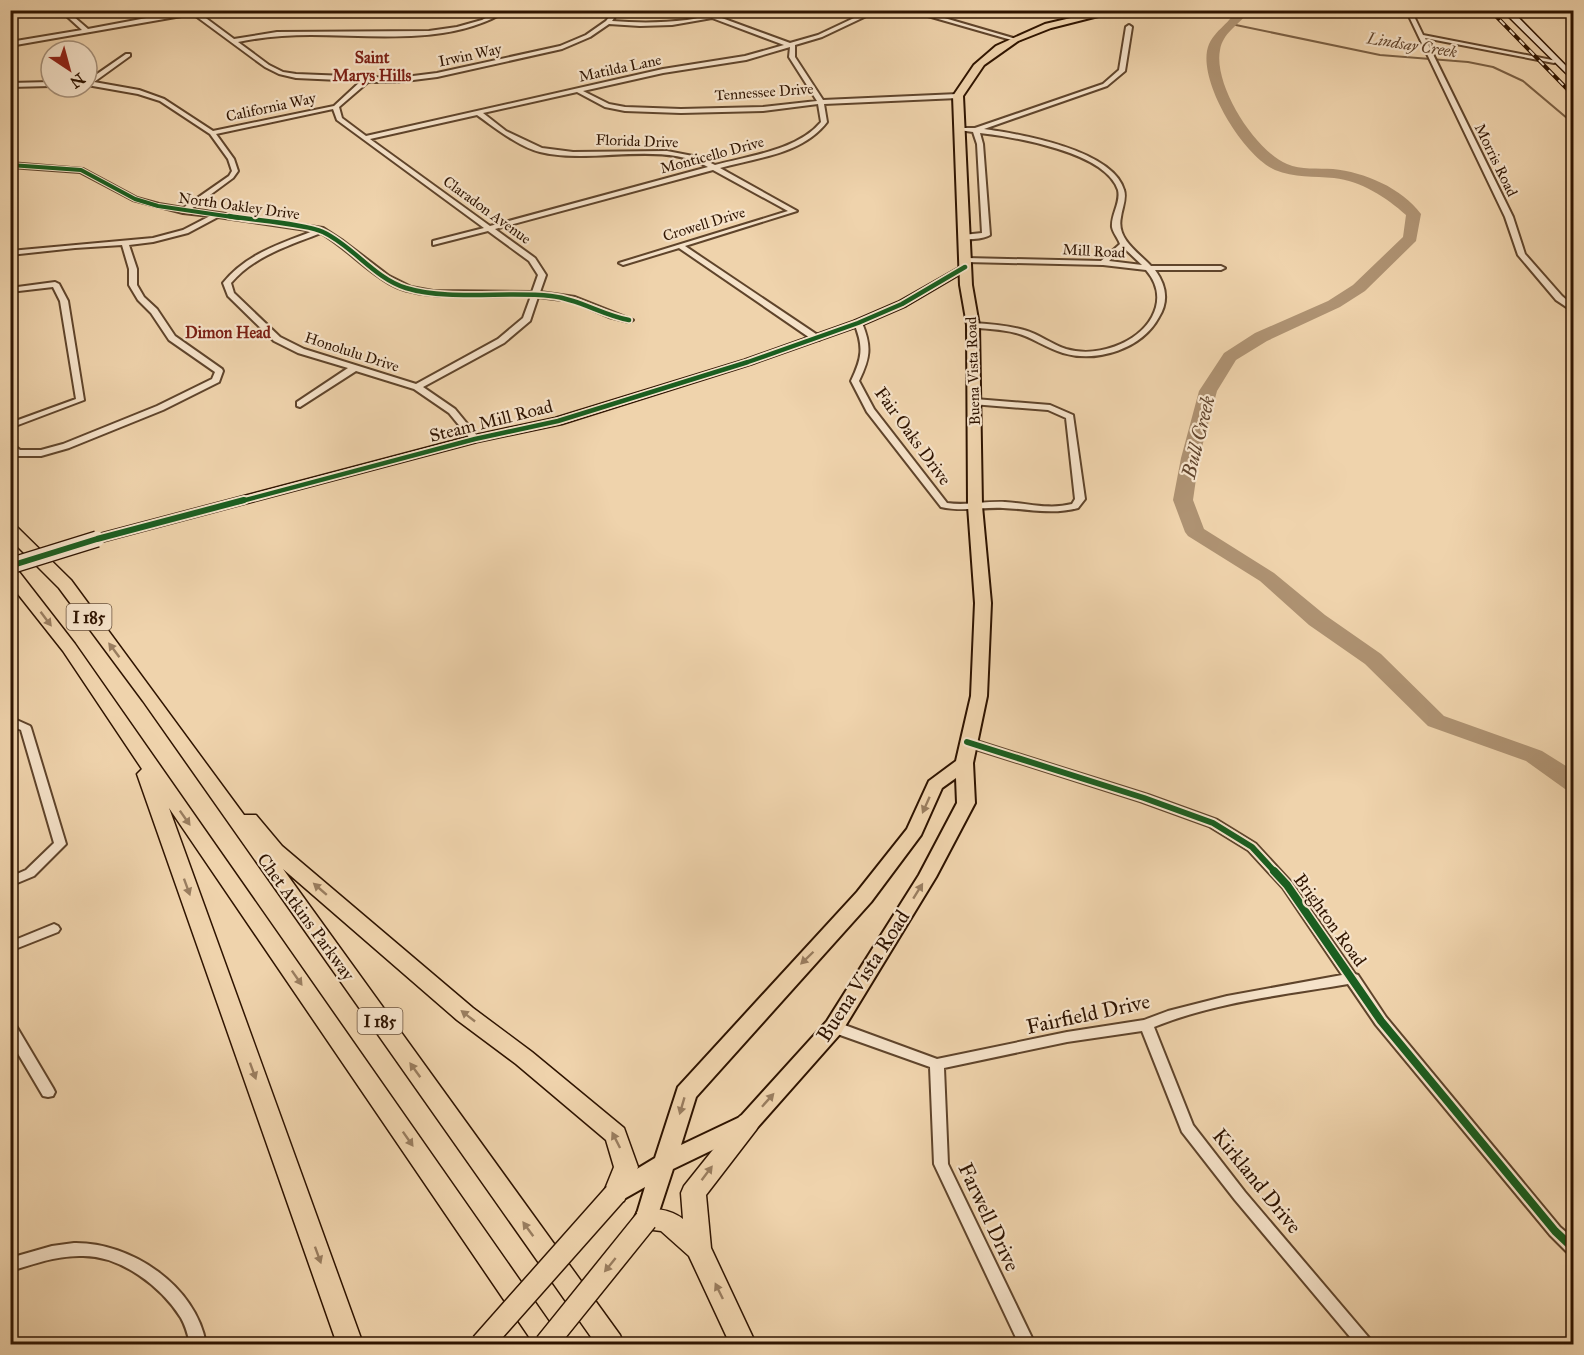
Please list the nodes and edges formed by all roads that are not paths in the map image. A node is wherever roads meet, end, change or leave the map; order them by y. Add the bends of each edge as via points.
1 (62, 10) edge
2 (206, 10) edge
3 (506, 10) edge
4 (618, 10) edge
5 (735, 10) edge
6 (877, 10) edge
7 (909, 10) edge
8 (1118, 10) edge
9 (1408, 10) edge
10 (1506, 10) edge
11 (915, 11) edge
12 (192, 12) edge
13 (714, 17) junction
14 (608, 22) junction
15 (1129, 27) dead end
16 (86, 30) junction
17 (1421, 36) junction
18 (1017, 40) junction
19 (233, 41) junction
20 (10, 44) edge
21 (793, 46) junction
22 (128, 55) dead end
23 (1554, 61) junction
24 (99, 75) edge
25 (1574, 79) edge
26 (366, 80) junction
27 (39, 85) edge
28 (99, 85) edge
29 (10, 86) edge
30 (577, 90) junction
31 (958, 96) junction
32 (821, 102) junction
33 (336, 107) junction
34 (477, 112) junction
35 (960, 129) junction
36 (976, 130) junction
37 (212, 133) junction
38 (365, 138) junction
39 (10, 165) edge
40 (715, 168) junction
41 (183, 211) junction
42 (794, 211) joint
43 (216, 215) junction
44 (490, 228) junction
45 (320, 230) junction
46 (963, 237) junction
47 (436, 243) dead end
48 (125, 244) junction
49 (1124, 244) junction
50 (680, 246) junction
51 (10, 253) edge
52 (623, 262) dead end
53 (966, 263) junction
54 (1103, 263) junction
55 (1151, 268) junction
56 (1221, 268) dead end
57 (966, 285) junction
58 (929, 288) junction
59 (10, 290) edge
60 (536, 296) junction
61 (1574, 310) edge
62 (629, 320) dead end
63 (858, 323) junction
64 (973, 325) junction
65 (816, 338) junction
66 (356, 367) junction
67 (417, 387) junction
68 (975, 402) junction
69 (300, 404) dead end
70 (10, 426) edge
71 (475, 439) junction
72 (10, 446) edge
73 (975, 506) junction
74 (10, 529) edge
75 (10, 566) edge
76 (10, 572) edge
77 (10, 720) edge
78 (168, 724) junction
79 (967, 742) junction
80 (140, 753) junction
81 (964, 763) junction
82 (10, 882) edge
83 (54, 929) dead end
84 (10, 947) edge
85 (1353, 978) junction
86 (1146, 1025) junction
87 (834, 1027) junction
88 (10, 1028) edge
89 (937, 1064) junction
90 (48, 1092) dead end
91 (748, 1124) junction
92 (666, 1162) junction
93 (615, 1194) junction
94 (646, 1220) junction
95 (698, 1248) junction
96 (1574, 1249) edge
97 (10, 1265) edge
98 (198, 1344) edge
99 (350, 1344) edge
100 (482, 1344) edge
101 (548, 1344) edge
102 (611, 1344) edge
103 (743, 1344) edge
104 (1027, 1344) edge
105 (1365, 1344) edge

1 - 16 street
2 - 12 street
3 - 19 street via 479,22 437,31 282,34
4 - 14 street, Irwin Way
5 - 13 street
6 - 21 street, Matilda Lane
7 - 11 street
8 - 18 main road via 1056,24
9 - 17 street, Morris Road
10 - 23 street
11 - 18 street
12 - 16 street
12 - 19 street, Irwin Way
13 - 14 street via 647,26
13 - 21 street
14 - 26 street, Irwin Way via 588,36 552,49 437,75
15 - 36 street via 1122,71 1105,85
16 - 20 street
17 - 23 street
17 - 61 street, Morris Road via 1509,217 1522,255
18 - 31 main road via 983,60
19 - 26 street, Irwin Way via 281,73
21 - 30 street, Matilda Lane
21 - 32 street via 792,57
22 - 24 street
23 - 25 street
26 - 33 street
27 - 29 street
28 - 37 street via 151,95
30 - 32 street, Tennessee Drive via 607,106 625,109 763,109
30 - 34 street, Matilda Lane
31 - 32 street, Tennessee Drive
31 - 35 main road, Buena Vista Road
32 - 40 street, Monticello Drive via 824,122 810,137 780,150
33 - 37 street, California Way
33 - 38 street, Claradon Avenue via 339,119
34 - 38 street, Matilda Lane
34 - 40 street, Florida Drive via 504,132 540,150 573,154 667,153 696,158
35 - 36 street
35 - 46 main road, Buena Vista Road
36 - 46 street via 986,235
36 - 49 street via 1062,148 1092,159 1121,188 1116,227
37 - 41 street via 235,171
38 - 44 street, Claradon Avenue
39 - 41 street, North Oakley Drive via 81,170 135,199
40 - 42 street, Florida Drive
40 - 44 street, Monticello Drive
41 - 43 street, North Oakley Drive
42 - 50 street, Crowell Drive
43 - 45 street, North Oakley Drive
43 - 48 street via 200,228 176,237
44 - 47 street, Monticello Drive
44 - 60 street, Claradon Avenue via 532,260 542,275
45 - 60 street, North Oakley Drive via 339,239 397,284 414,290
45 - 66 street, Honolulu Drive via 252,260 236,270 227,283 231,294 277,339 301,351
46 - 53 main road, Buena Vista Road
48 - 51 street
48 - 72 street via 133,269 133,285 141,298 172,338 219,371 219,375 160,408 66,446 41,453 18,453
49 - 54 street
49 - 55 street
50 - 52 street, Crowell Drive
50 - 65 street
53 - 54 street, Mill Road
53 - 57 main road, Buena Vista Road
53 - 58 street, Steam Mill Road
54 - 55 street, Mill Road
55 - 56 street, Mill Road
55 - 64 street via 1162,290 1163,303 1147,330 1116,349 1074,353 1019,331
57 - 58 street, Steam Mill Road
57 - 64 main road, Buena Vista Road
58 - 63 street, Steam Mill Road
59 - 70 street via 55,284 64,301 80,400
60 - 62 street, North Oakley Drive via 565,297 594,305 612,318
60 - 67 street, Claradon Avenue via 526,319 501,341
63 - 65 street, Steam Mill Road
63 - 73 street, Fair Oaks Drive via 866,358 855,381 870,410 944,506
64 - 68 main road, Buena Vista Road
65 - 71 street, Steam Mill Road via 558,421
66 - 67 street, Honolulu Drive
66 - 69 street
67 - 71 street, Honolulu Drive via 452,411
68 - 73 main road, Buena Vista Road
68 - 73 street via 1050,408 1070,417 1080,499 1075,506 1063,510
71 - 75 street, Steam Mill Road, bridge via 97,539
73 - 79 main road, Buena Vista Road via 983,603 982,661 979,696
78 -> 74 highway, Chet Atkins Parkway / I 185 via 65,584
76 -> 80 highway, I 185 via 69,648
77 - 82 street via 26,728 60,844 30,873
93 -> 78 highway via 626,1167 616,1135 465,1014 275,850
102 -> 78 highway, Chet Atkins Parkway / I 185
79 - 81 main road, Buena Vista Road
79 - 85 street, Brighton Road via 1212,823 1252,847 1287,885
80 -> 99 highway
80 -> 101 highway, I 185
87 -> 81 main road, Buena Vista Road via 927,877 966,803
81 -> 92 main road via 935,785 915,831 864,897 686,1093
83 - 84 street
85 - 86 street, Fairfield Drive via 1227,1001
85 - 96 street, Brighton Road via 1381,1021
86 - 89 street, Fairfield Drive
86 - 105 street, Kirkland Drive via 1187,1128
87 - 89 street
91 -> 87 main road, Buena Vista Road
88 - 90 street
89 - 104 street, Farwell Drive via 941,1164
91 - 92 main road, Buena Vista Road
95 -> 91 highway via 693,1193
92 - 93 main road, Buena Vista Road
92 - 94 main road
93 - 100 main road, Buena Vista Road, bridge
94 - 95 highway via 667,1221
94 -> 101 main road, bridge
103 -> 95 highway
97 - 98 street via 64,1250 98,1250 134,1264 171,1293 197,1333

